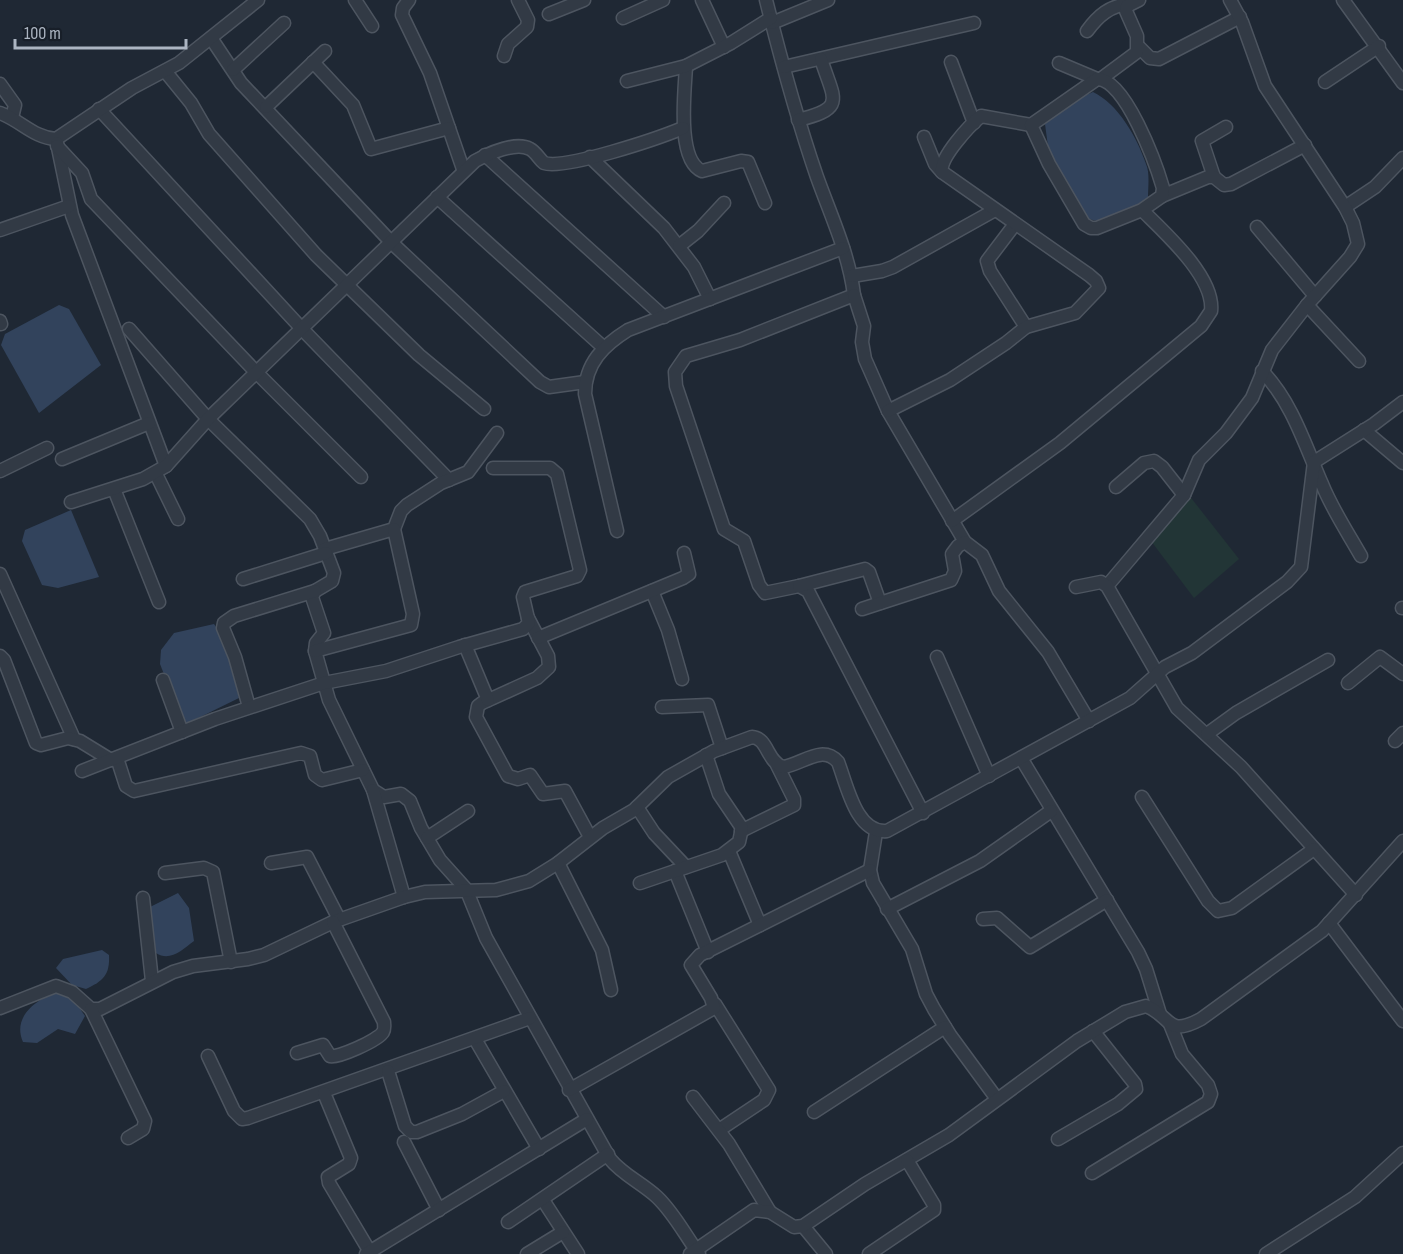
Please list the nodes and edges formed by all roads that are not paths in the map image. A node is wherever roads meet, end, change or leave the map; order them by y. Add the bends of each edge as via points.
1 (258, 0) edge
2 (355, 0) edge
3 (409, 0) edge
4 (518, 0) edge
5 (584, 0) edge
6 (663, 0) edge
7 (702, 0) edge
8 (766, 0) edge
9 (828, 0) edge
10 (1230, 0) edge
11 (1343, 0) edge
12 (1134, 2) edge
13 (549, 14) dead end
14 (1239, 17) junction
15 (623, 18) dead end
16 (771, 20) junction
17 (284, 23) dead end
18 (974, 23) dead end
19 (372, 26) dead end
20 (1087, 31) dead end
21 (211, 38) junction
22 (1379, 46) junction
23 (724, 47) junction
24 (1139, 47) junction
25 (325, 51) dead end
26 (504, 56) dead end
27 (821, 59) junction
28 (313, 62) junction
29 (951, 62) dead end
30 (1059, 63) dead end
31 (686, 66) junction
32 (784, 67) junction
33 (233, 70) junction
34 (165, 71) junction
35 (1100, 79) junction
36 (627, 81) dead end
37 (1325, 82) dead end
38 (1403, 82) edge
39 (0, 84) edge
40 (266, 107) junction
41 (99, 109) junction
42 (6, 116) edge
43 (798, 120) junction
44 (974, 123) junction
45 (1031, 125) junction
46 (1226, 127) dead end
47 (449, 128) junction
48 (683, 128) junction
49 (924, 137) dead end
50 (57, 143) junction
51 (1305, 146) junction
52 (485, 155) junction
53 (590, 157) junction
54 (1403, 158) edge
55 (463, 169) junction
56 (942, 172) junction
57 (1214, 177) junction
58 (1161, 196) junction
59 (437, 197) junction
60 (724, 202) dead end
61 (765, 203) dead end
62 (69, 206) junction
63 (1345, 207) junction
64 (995, 210) junction
65 (1142, 210) junction
66 (1016, 224) junction
67 (1257, 227) dead end
68 (0, 230) edge
69 (392, 243) junction
70 (679, 246) junction
71 (843, 248) junction
72 (852, 276) junction
73 (347, 287) junction
74 (854, 295) junction
75 (710, 299) junction
76 (1311, 300) junction
77 (664, 317) junction
78 (1026, 327) junction
79 (129, 330) dead end
80 (303, 330) junction
81 (603, 347) junction
82 (1359, 360) dead end
83 (1262, 370) junction
84 (257, 373) junction
85 (585, 382) junction
86 (1402, 404) edge
87 (483, 409) dead end
88 (888, 411) junction
89 (208, 419) junction
90 (149, 423) junction
91 (1364, 430) junction
92 (497, 433) dead end
93 (47, 448) dead end
94 (63, 459) dead end
95 (1314, 462) junction
96 (1403, 463) edge
97 (493, 468) dead end
98 (161, 470) junction
99 (0, 471) edge
100 (361, 477) dead end
101 (449, 480) junction
102 (1116, 487) dead end
103 (114, 489) junction
104 (1184, 495) junction
105 (71, 502) dead end
106 (178, 519) dead end
107 (952, 521) junction
108 (394, 529) junction
109 (617, 531) dead end
110 (965, 542) junction
111 (326, 551) junction
112 (684, 553) dead end
113 (1361, 556) dead end
114 (0, 574) edge
115 (243, 579) dead end
116 (799, 586) junction
117 (1107, 586) junction
118 (1076, 587) dead end
119 (315, 591) junction
120 (652, 591) junction
121 (159, 602) dead end
122 (880, 603) junction
123 (862, 609) dead end
124 (528, 618) junction
125 (538, 638) junction
126 (465, 645) junction
127 (315, 651) junction
128 (0, 656) edge
129 (937, 657) dead end
130 (1328, 660) dead end
131 (1403, 674) edge
132 (1157, 675) junction
133 (682, 679) dead end
134 (163, 680) dead end
135 (324, 683) junction
136 (1348, 684) dead end
137 (488, 700) junction
138 (249, 707) junction
139 (662, 707) dead end
140 (1089, 722) junction
141 (182, 732) junction
142 (1206, 734) junction
143 (74, 739) junction
144 (722, 748) junction
145 (706, 755) junction
146 (1021, 758) junction
147 (114, 759) junction
148 (777, 765) junction
149 (363, 770) junction
150 (82, 771) dead end
151 (988, 776) junction
152 (373, 790) junction
153 (1142, 797) dead end
154 (638, 807) junction
155 (1051, 810) junction
156 (468, 811) dead end
157 (923, 813) junction
158 (741, 831) junction
159 (876, 832) junction
160 (590, 837) junction
161 (426, 838) junction
162 (1403, 841) edge
163 (1314, 849) junction
164 (729, 851) junction
165 (271, 863) dead end
166 (558, 863) junction
167 (681, 869) junction
168 (870, 870) junction
169 (165, 873) dead end
170 (640, 883) dead end
171 (466, 889) junction
172 (1356, 895) junction
173 (404, 897) junction
174 (143, 898) dead end
175 (1107, 900) junction
176 (887, 909) junction
177 (983, 919) dead end
178 (336, 921) junction
179 (1329, 923) junction
180 (760, 925) junction
181 (708, 952) junction
182 (231, 962) junction
183 (152, 981) junction
184 (611, 990) dead end
185 (715, 1004) junction
186 (0, 1008) edge
187 (91, 1009) junction
188 (530, 1018) junction
189 (1166, 1021) junction
190 (1403, 1021) edge
191 (945, 1027) junction
192 (1093, 1031) junction
193 (475, 1039) junction
194 (297, 1053) dead end
195 (208, 1056) dead end
196 (388, 1071) junction
197 (569, 1090) junction
198 (504, 1091) junction
199 (324, 1093) junction
200 (693, 1097) dead end
201 (997, 1099) junction
202 (814, 1112) dead end
203 (587, 1119) junction
204 (719, 1130) junction
205 (128, 1138) dead end
206 (1058, 1139) dead end
207 (404, 1142) dead end
208 (539, 1149) junction
209 (1403, 1153) edge
210 (608, 1154) junction
211 (907, 1160) junction
212 (1092, 1173) dead end
213 (543, 1200) junction
214 (439, 1210) junction
215 (770, 1212) junction
216 (508, 1222) dead end
217 (803, 1226) junction
218 (563, 1232) junction
219 (368, 1253) edge
220 (695, 1253) edge
221 (527, 1254) edge
222 (578, 1254) edge
223 (826, 1254) edge
224 (869, 1254) edge
225 (1266, 1254) edge

1 - 21 street
2 - 19 street
3 - 47 street via 402,15 430,73
4 - 26 street via 528,20 527,27 508,44
5 - 13 street
6 - 15 street
7 - 23 street
8 - 16 street
9 - 16 street
10 - 14 street
11 - 22 street
12 - 20 street via 1104,13
12 - 24 street via 1126,8 1126,15
14 - 24 street via 1159,59 1150,58
14 - 51 street via 1265,86
16 - 23 street
16 - 32 street
17 - 33 street
18 - 27 street
21 - 33 street
21 - 34 street
22 - 37 street
22 - 38 street
23 - 31 street
24 - 35 street via 1132,57
25 - 28 street
27 - 32 street
27 - 43 street via 832,105 824,114
28 - 40 street
28 - 47 street via 353,105 371,149
29 - 44 street
30 - 35 street
31 - 36 street
31 - 48 street
32 - 43 street
33 - 40 street
34 - 41 street
34 - 73 street via 209,134
35 - 45 street
35 - 58 street via 1122,96 1141,130 1161,178
39 - 42 street via 15,105
40 - 69 street
41 - 50 street
41 - 80 street
42 - 50 street
43 - 71 street
44 - 45 street via 984,115
44 - 56 street via 942,163
45 - 65 street via 1084,224 1097,228
46 - 57 street via 1202,141
47 - 55 street
48 - 53 street
48 - 61 street via 696,167 702,171 741,160 748,162
49 - 56 street
50 - 62 street
50 - 84 street via 82,173 91,199
51 - 57 street via 1231,184 1224,185
51 - 63 street
52 - 53 street via 523,147 549,164
52 - 55 street
52 - 77 street
53 - 70 street
54 - 63 street via 1375,187
55 - 59 street
56 - 64 street
57 - 58 street
58 - 65 street
59 - 69 street
59 - 81 street
60 - 70 street
62 - 68 street
62 - 90 street
63 - 76 street via 1357,236 1356,250
64 - 66 street
64 - 72 street via 893,267
65 - 107 street via 1188,258 1209,295 1212,305 1208,318 1060,443
66 - 78 street via 987,261
66 - 78 street via 1089,275 1099,288 1068,317
67 - 76 street
69 - 73 street
69 - 85 street via 540,382 549,387
70 - 75 street
71 - 72 street
71 - 75 street
72 - 74 street
73 - 80 street
73 - 87 street
74 - 88 street via 864,326 865,359
74 - 116 street via 740,340 686,356 675,372 676,386 724,529 744,541 765,593
75 - 77 street
76 - 82 street
76 - 83 street via 1272,350
77 - 81 street via 628,330
78 - 88 street via 950,380
79 - 89 street
80 - 84 street
80 - 101 street
81 - 85 street
83 - 95 street via 1286,403
83 - 104 street via 1240,416 1199,460
84 - 89 street
84 - 100 street
85 - 109 street
86 - 91 street
88 - 107 street
89 - 98 street
89 - 111 street via 310,519
90 - 94 street
90 - 98 street
91 - 95 street
91 - 96 street
92 - 101 street via 473,466
93 - 99 street
95 - 113 street via 1321,484
95 - 132 street via 1301,567 1287,582
97 - 124 street via 550,468 557,474 580,570 578,576 525,592
98 - 103 street
98 - 106 street
101 - 108 street via 407,505
102 - 104 street via 1144,463 1154,461
103 - 105 street
103 - 121 street
104 - 117 street
107 - 110 street
108 - 111 street
108 - 127 street via 413,614 411,625
110 - 122 street via 952,554 955,570 951,580
110 - 140 street via 982,555 999,591 1048,652
111 - 115 street
111 - 119 street via 334,578
112 - 120 street via 689,574
114 - 143 street
116 - 122 street via 865,569
116 - 157 street via 811,596
117 - 118 street via 1101,582
117 - 132 street
119 - 127 street via 312,597 324,633
119 - 138 street via 234,616 224,623
120 - 125 street
120 - 133 street
122 - 123 street
124 - 125 street
124 - 126 street via 527,626 518,632
125 - 137 street via 550,663 544,673
126 - 135 street via 386,671
126 - 137 street
127 - 135 street
128 - 143 street via 36,743
129 - 151 street
130 - 142 street
131 - 136 street via 1380,657
132 - 140 street via 1130,698
132 - 142 street via 1177,708
134 - 141 street
135 - 138 street
135 - 149 street
137 - 160 street via 478,706 476,717 508,776 518,779 530,775 543,794 565,791
138 - 141 street
139 - 144 street via 708,705
140 - 146 street
141 - 147 street
142 - 163 street
143 - 147 street
144 - 145 street
144 - 148 street via 757,737
145 - 154 street via 668,777
145 - 158 street via 719,794
146 - 151 street
146 - 155 street
147 - 149 street via 126,786 134,791 301,753 310,756 315,775 322,780
147 - 150 street
148 - 158 street via 794,805
148 - 159 street via 790,766 824,753 832,755 857,811
149 - 152 street
151 - 157 street
152 - 161 street via 384,797 406,796
152 - 173 street
153 - 163 street via 1208,902 1218,911 1232,908
154 - 160 street
154 - 167 street
155 - 175 street
155 - 176 street via 980,861
156 - 161 street
157 - 159 street via 887,831
158 - 164 street via 739,842
159 - 168 street
160 - 166 street
161 - 171 street
162 - 172 street
163 - 172 street
164 - 167 street
164 - 180 street
165 - 178 street via 307,856
166 - 171 street via 511,888
166 - 184 street via 602,950
167 - 170 street
167 - 181 street
168 - 176 street
168 - 180 street
169 - 182 street via 204,868 213,872
171 - 173 street
171 - 188 street via 486,938
172 - 179 street
173 - 178 street
174 - 183 street
175 - 177 street via 1030,947 997,918
175 - 189 street via 1146,969
176 - 191 street via 908,941 926,994
178 - 182 street via 264,955
178 - 194 street via 384,1028 378,1036 338,1058 330,1056 323,1045
179 - 189 street via 1201,1019 1178,1028
179 - 190 street
180 - 181 street
181 - 185 street via 691,965
182 - 183 street via 193,966
183 - 187 street via 109,1006
185 - 197 street via 710,1011
185 - 204 street via 769,1090 764,1100
186 - 187 street via 56,986 72,992
187 - 205 street via 145,1121 143,1129
188 - 193 street
188 - 197 street
189 - 192 street via 1152,1008 1138,1006
189 - 212 street via 1182,1054 1208,1085 1208,1102
191 - 201 street
191 - 202 street
192 - 201 street
192 - 206 street via 1136,1089 1111,1109
193 - 196 street
193 - 198 street
195 - 199 street via 234,1111 242,1119
196 - 198 street via 405,1126 411,1132 462,1113
196 - 199 street
197 - 203 street
198 - 208 street
199 - 219 street via 351,1158 349,1164 328,1177 329,1183
200 - 204 street
201 - 211 street
203 - 208 street
203 - 210 street
204 - 215 street
207 - 214 street
208 - 214 street
209 - 225 street via 1355,1197
210 - 213 street
210 - 220 street via 618,1169 669,1209
211 - 217 street
211 - 224 street via 934,1210
213 - 216 street
213 - 218 street
214 - 219 street
215 - 217 street via 794,1227
215 - 220 street via 754,1210
217 - 223 street
218 - 221 street
218 - 222 street

